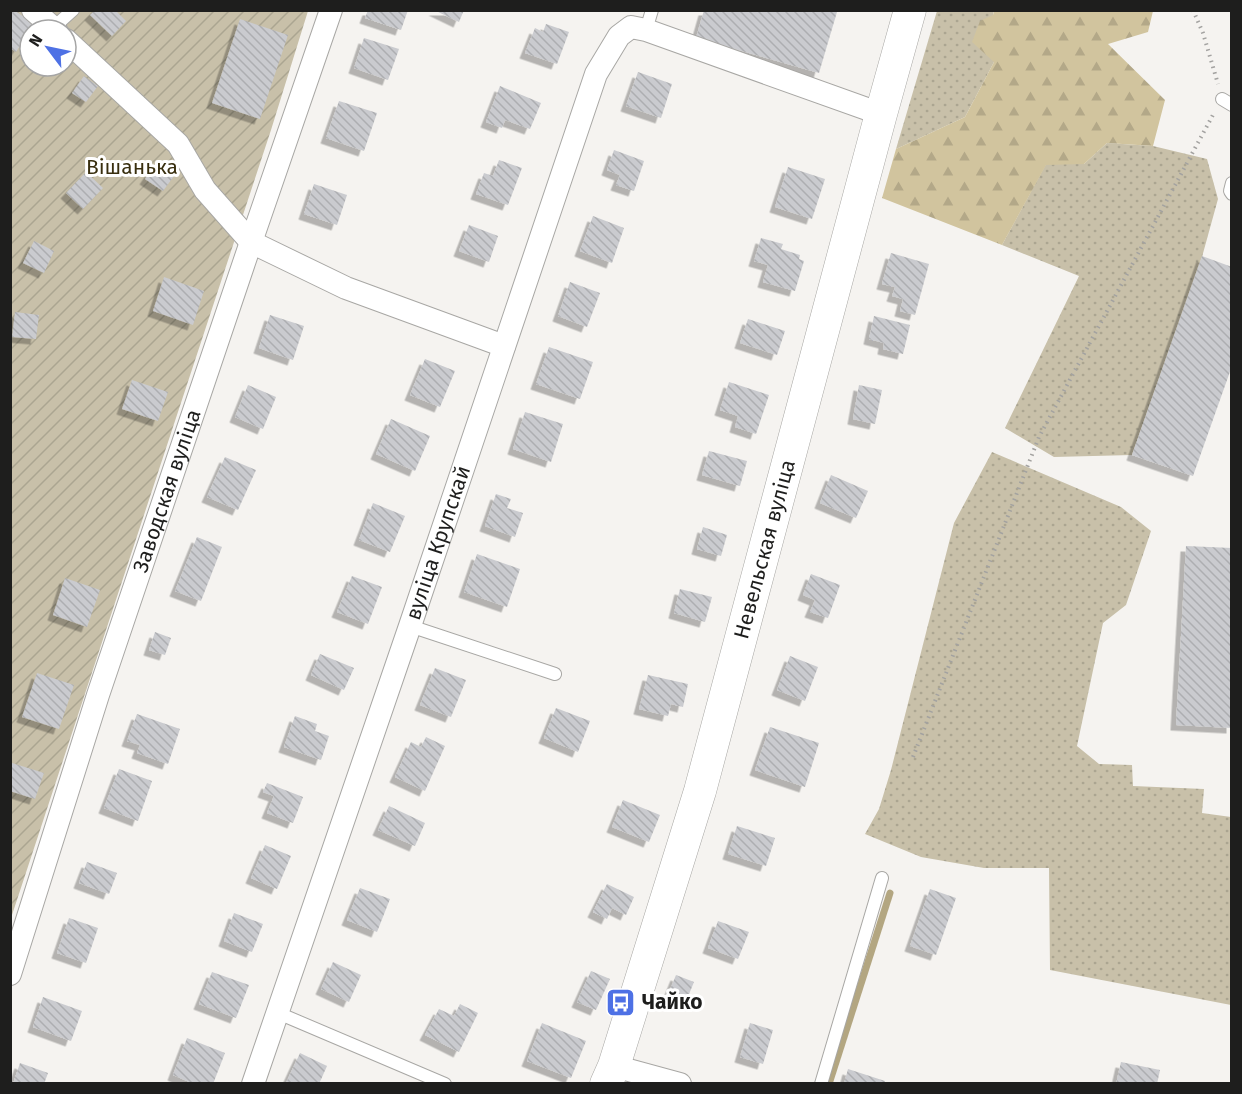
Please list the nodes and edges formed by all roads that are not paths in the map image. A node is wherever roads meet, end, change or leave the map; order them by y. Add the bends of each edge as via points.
1 (331, 10) edge
2 (910, 10) edge
3 (649, 20) edge
4 (78, 51) edge
5 (881, 114) junction
6 (1232, 183) edge
7 (1232, 194) edge
8 (251, 242) junction
9 (504, 346) junction
10 (410, 626) junction
11 (555, 674) dead end
12 (882, 878) dead end
13 (10, 974) edge
14 (278, 1013) junction
15 (610, 1075) edge
16 (253, 1083) edge
17 (445, 1083) edge
18 (680, 1083) edge
19 (821, 1083) edge

1 - 8 street, Заводская вуліца
2 - 5 street, Невельская вуліца
3 - 5 street
3 - 9 street, вуліца Крупскай via 619,36 596,74
4 - 8 street via 178,144 205,190
5 - 15 street, Невельская вуліца via 700,791
6 - 7 lane
8 - 9 street via 346,288
8 - 13 street, Заводская вуліца via 98,695
9 - 10 street, вуліца Крупскай
10 - 11 lane
10 - 14 street, вуліца Крупскай
12 - 19 lane
14 - 16 street, вуліца Крупскай
14 - 17 lane
15 - 18 street

